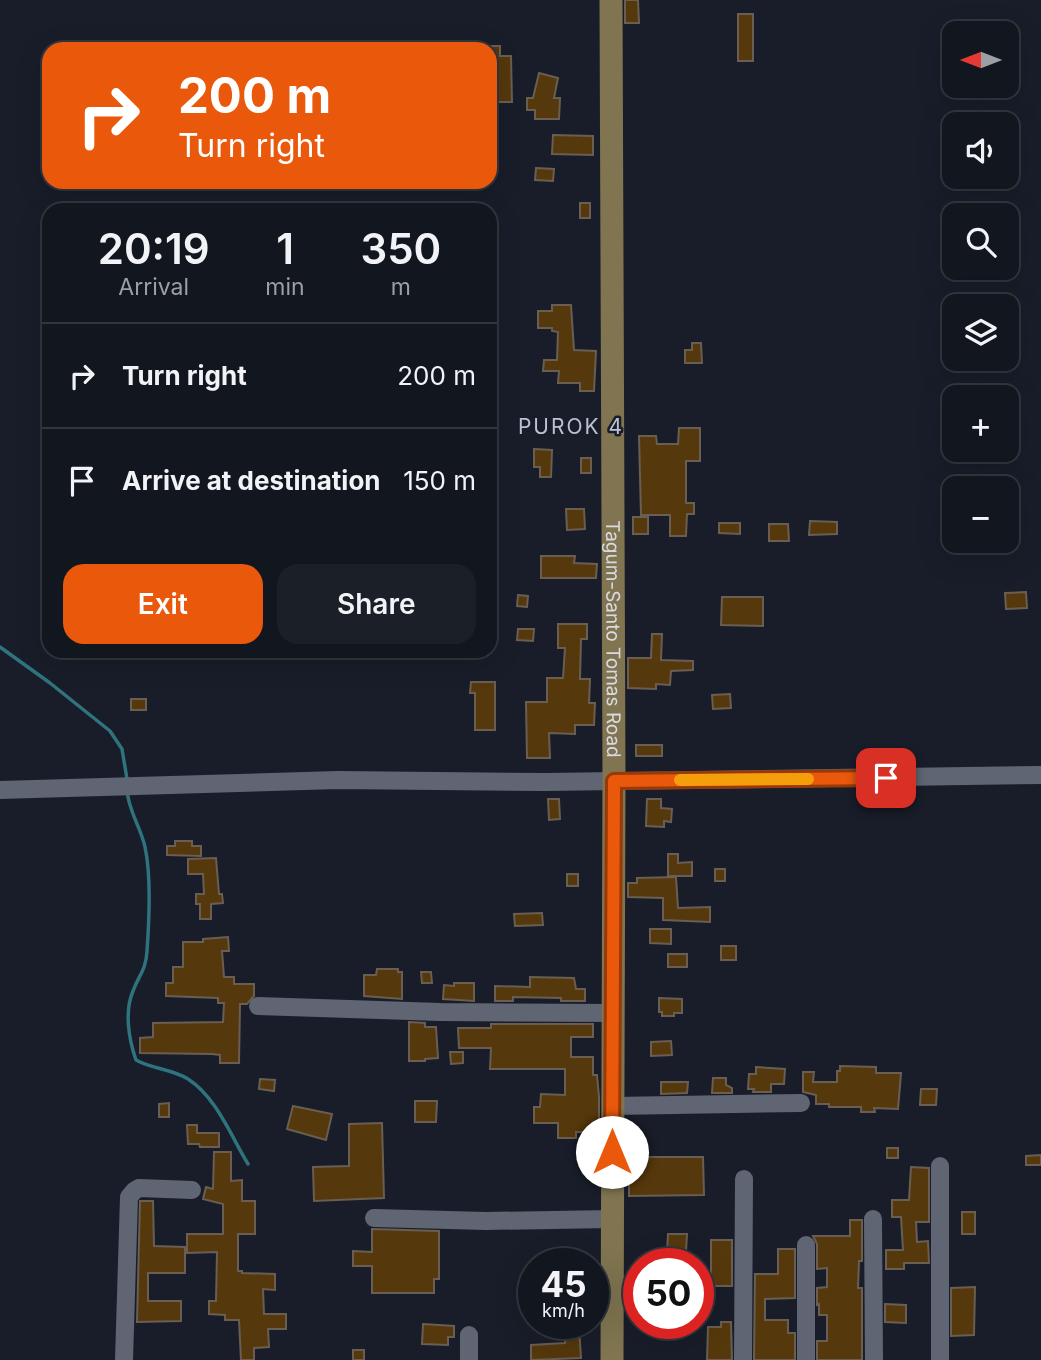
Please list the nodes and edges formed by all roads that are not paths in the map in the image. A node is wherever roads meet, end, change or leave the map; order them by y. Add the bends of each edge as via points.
1 (611, 0) edge
2 (1041, 775) edge
3 (614, 781) junction
4 (0, 790) edge
5 (258, 1006) dead end
6 (613, 1013) junction
7 (801, 1103) dead end
8 (612, 1107) junction
9 (940, 1166) dead end
10 (744, 1179) dead end
11 (192, 1190) dead end
12 (374, 1218) dead end
13 (612, 1219) junction
14 (873, 1219) dead end
15 (806, 1245) dead end
16 (469, 1335) dead end
17 (124, 1360) edge
18 (469, 1360) edge
19 (612, 1360) edge
20 (743, 1360) edge
21 (806, 1360) edge
22 (874, 1360) edge
23 (940, 1360) edge

1 - 3 main road, Tagum-Santo Tomas Road
2 - 3 street
3 - 4 street via 338,780
3 - 6 main road, Tagum-Santo Tomas Road
5 - 6 street
6 - 8 main road, Tagum-Santo Tomas Road
7 - 8 street
8 - 13 main road, Tagum-Santo Tomas Road
9 - 23 street
10 - 20 street
11 - 17 street via 139,1188 129,1198
12 - 13 street via 485,1222
13 - 19 main road, Tagum-Santo Tomas Road
14 - 22 street
15 - 21 street
16 - 18 street

